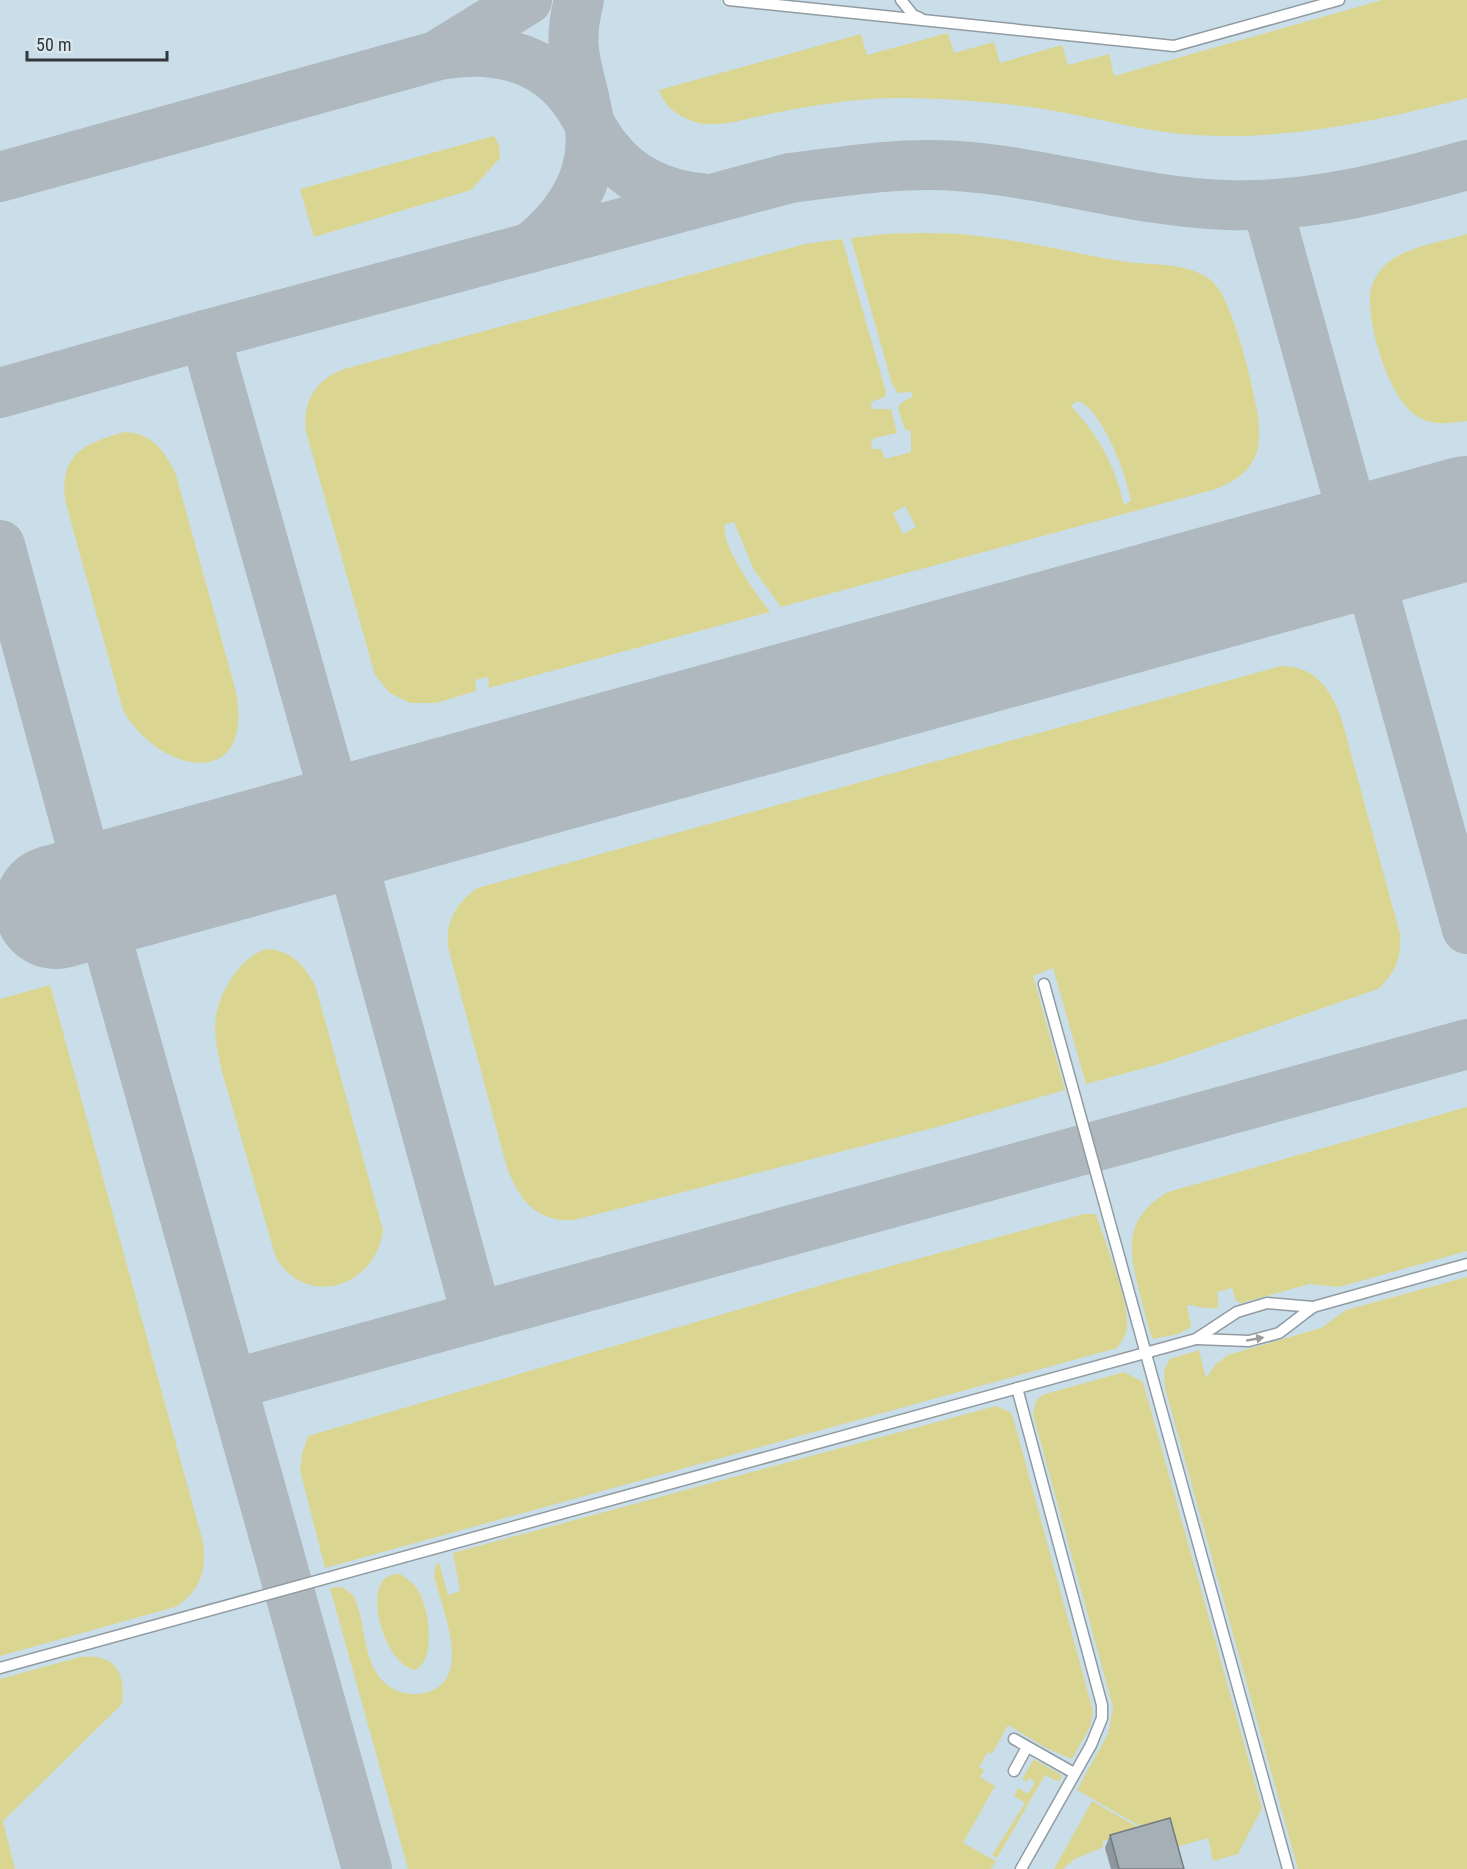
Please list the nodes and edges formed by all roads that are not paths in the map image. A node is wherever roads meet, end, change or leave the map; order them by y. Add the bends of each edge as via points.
1 (729, 0) edge
2 (901, 0) edge
3 (1339, 0) edge
4 (923, 20) junction
5 (1044, 984) dead end
6 (1467, 1264) edge
7 (1312, 1307) junction
8 (1196, 1339) junction
9 (1145, 1353) junction
10 (1017, 1388) junction
11 (0, 1668) edge
12 (1014, 1739) dead end
13 (1028, 1747) junction
14 (1014, 1771) dead end
15 (1074, 1773) junction
16 (1021, 1869) edge
17 (1288, 1869) edge

1 - 4 lane
2 - 4 lane via 913,15
3 - 4 lane via 1159,44
5 - 9 lane
6 - 7 lane
7 - 8 lane via 1267,1303 1237,1312
8 -> 7 lane via 1249,1341 1279,1334
8 - 9 lane
9 - 10 lane
9 - 17 lane
10 - 11 lane
10 - 15 lane via 1102,1705 1098,1730
12 - 13 lane
13 - 14 lane
13 - 15 lane
15 - 16 lane

